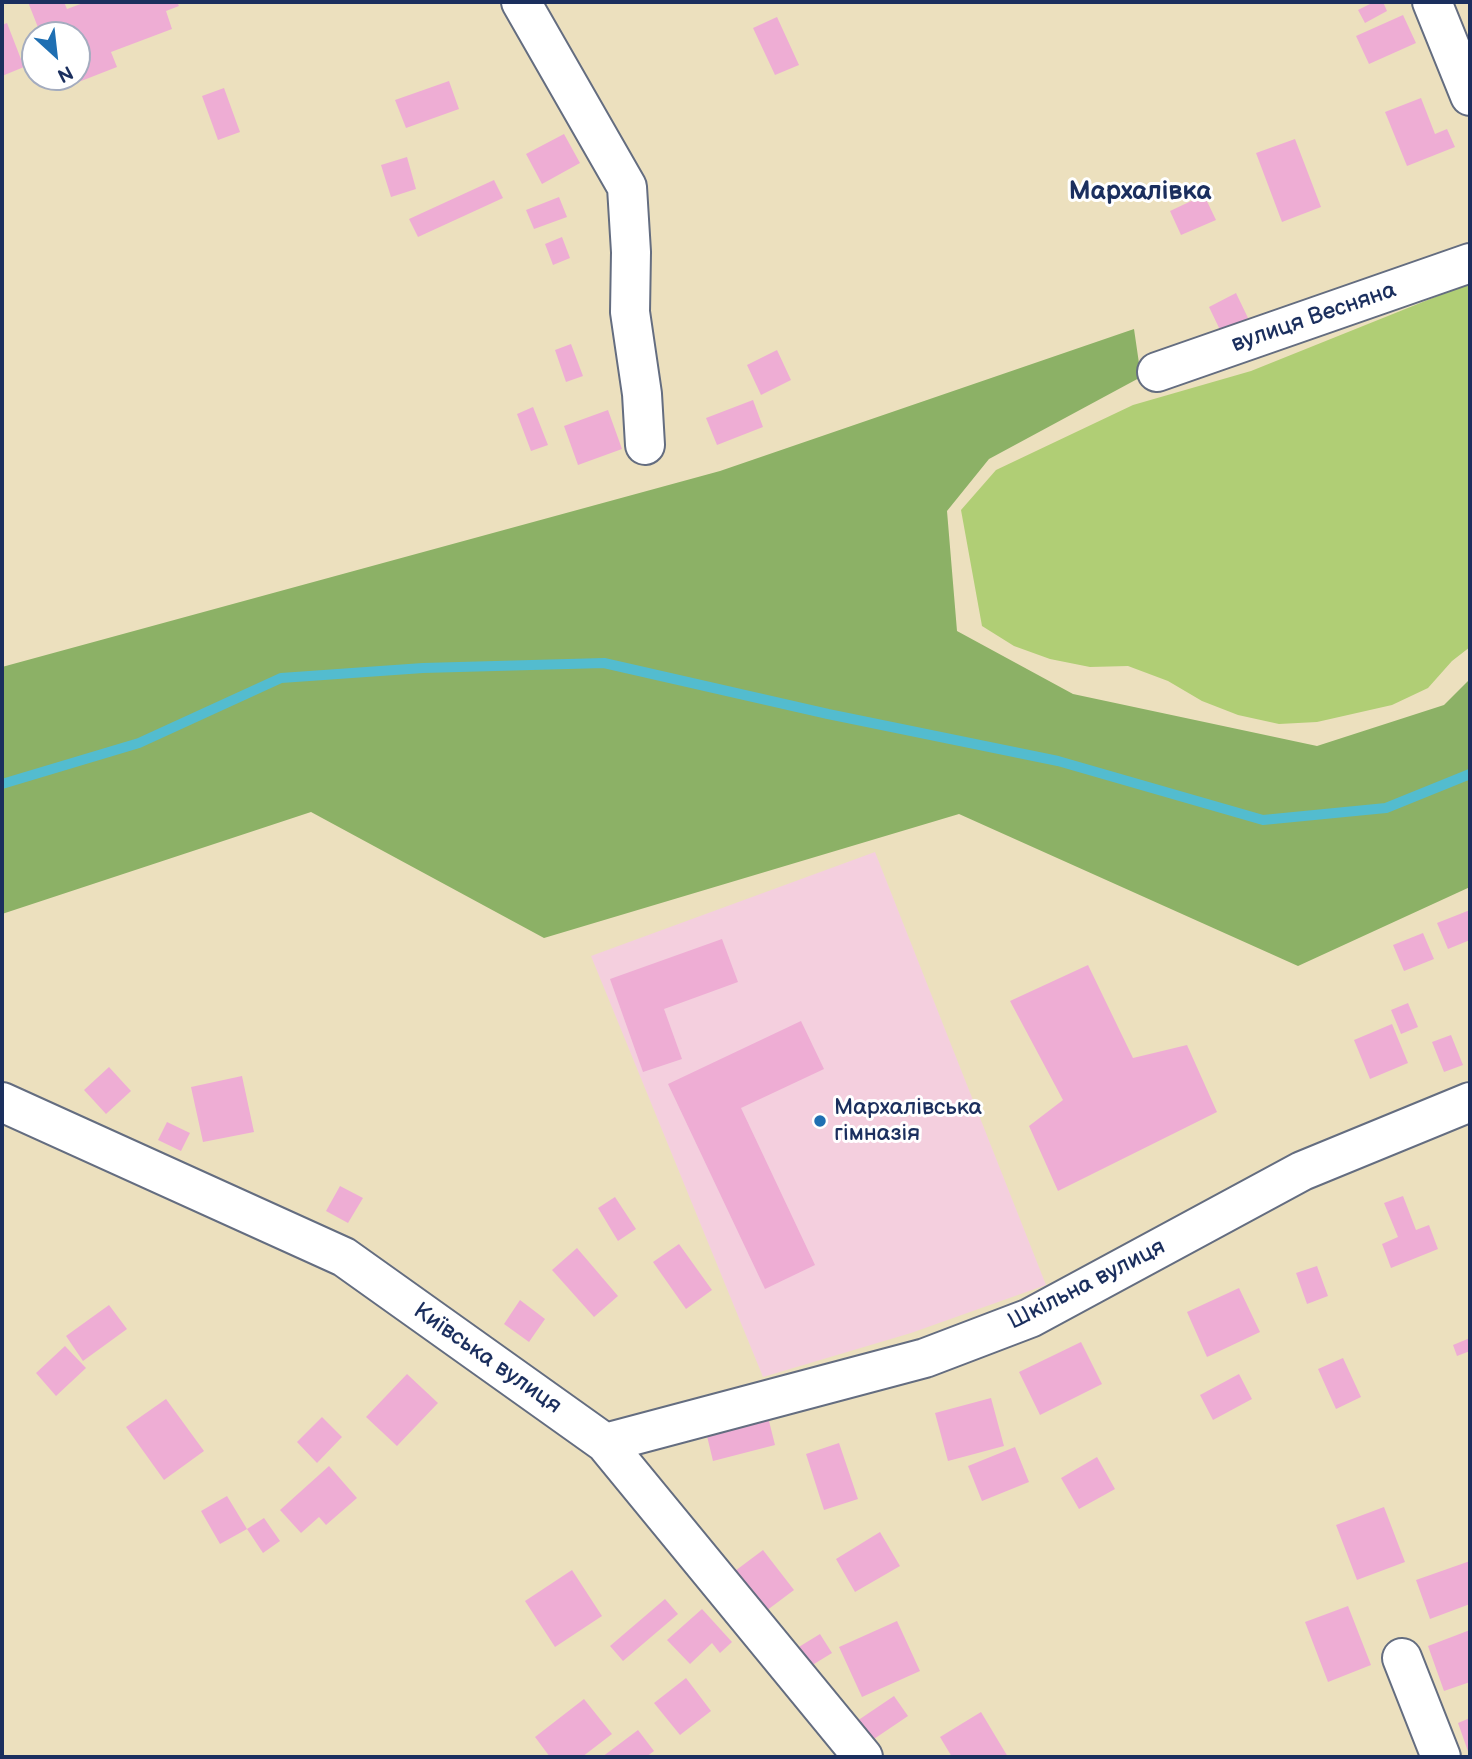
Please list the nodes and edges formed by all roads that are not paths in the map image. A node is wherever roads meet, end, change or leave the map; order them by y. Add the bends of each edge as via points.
1 (522, 2) edge
2 (1432, 2) edge
3 (1470, 96) edge
4 (1470, 263) edge
5 (1157, 372) dead end
6 (645, 445) dead end
7 (2, 1102) edge
8 (1470, 1102) edge
9 (605, 1443) junction
10 (1402, 1658) dead end
11 (863, 1757) edge
12 (1441, 1757) edge

1 - 6 street via 627,187 630,312
2 - 3 street
4 - 5 street, вулиця Весняна
7 - 9 street, Київська вулиця via 344,1257
8 - 9 street, Шкільна вулиця via 1302,1171 1030,1318 925,1358
9 - 11 street, Київська вулиця
10 - 12 street

